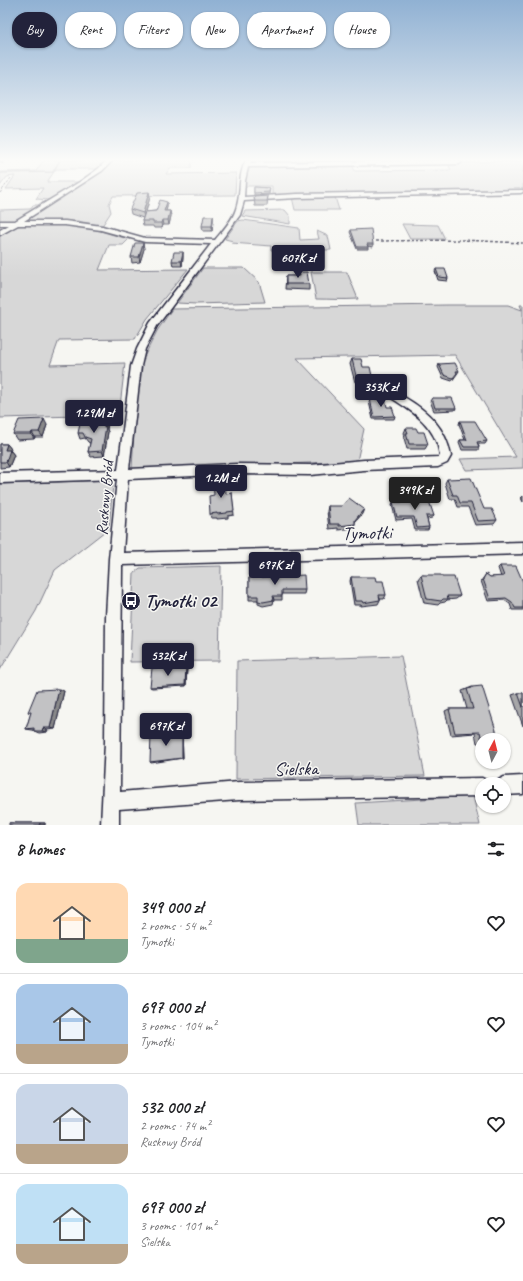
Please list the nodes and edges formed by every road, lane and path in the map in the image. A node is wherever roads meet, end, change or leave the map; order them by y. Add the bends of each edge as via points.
1 (57, 198) edge
2 (241, 198) edge
3 (0, 223) edge
4 (17, 224) junction
5 (0, 233) edge
6 (376, 241) dead end
7 (217, 242) junction
8 (523, 243) edge
9 (385, 390) dead end
10 (123, 474) junction
11 (0, 478) edge
12 (523, 548) edge
13 (115, 560) junction
14 (523, 785) edge
15 (511, 786) edge
16 (475, 787) edge
17 (111, 801) junction
18 (110, 825) edge

1 - 4 street
2 - 7 street, Ruskowy Bród via 237,215
3 - 4 street
4 - 5 street
4 - 7 street via 64,223 102,228 154,241
6 - 8 path via 462,240
7 - 10 street, Ruskowy Bród via 153,325 141,349 133,384
9 - 10 street via 432,422 446,451 443,460 310,470 238,469
10 - 11 street
10 - 13 street, Ruskowy Bród
12 - 13 street, Tymotki
13 - 17 street, Ruskowy Bród
14 - 15 street
16 - 17 street, Sielska via 239,791
17 - 18 street, Ruskowy Bród

